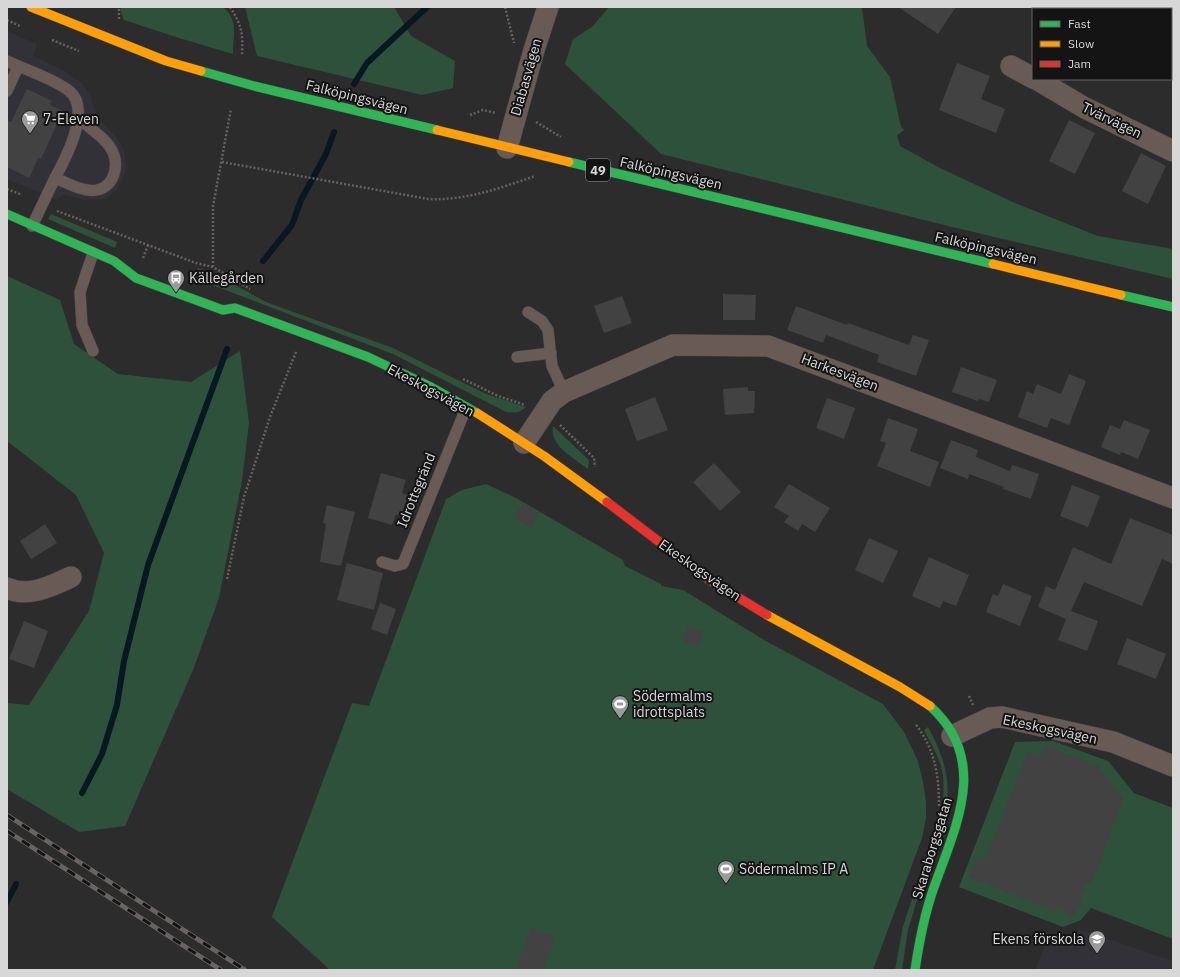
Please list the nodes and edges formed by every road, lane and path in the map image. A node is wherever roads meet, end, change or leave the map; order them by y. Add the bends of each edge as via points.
1 (31, 7) edge
2 (119, 7) edge
3 (230, 7) edge
4 (505, 7) edge
5 (548, 7) edge
6 (119, 22) dead end
7 (534, 50) junction
8 (242, 55) dead end
9 (7, 61) edge
10 (1011, 66) dead end
11 (18, 67) junction
12 (1032, 77) edge
13 (1048, 82) edge
14 (7, 91) edge
15 (232, 109) dead end
16 (78, 117) junction
17 (507, 148) junction
18 (1173, 151) edge
19 (222, 162) junction
20 (539, 174) dead end
21 (55, 178) junction
22 (7, 189) edge
23 (27, 198) dead end
24 (7, 214) edge
25 (32, 226) junction
26 (148, 245) dead end
27 (93, 252) junction
28 (114, 262) junction
29 (138, 262) joint
30 (213, 267) dead end
31 (227, 297) dead end
32 (235, 308) junction
33 (1173, 308) edge
34 (528, 312) dead end
35 (303, 332) junction
36 (93, 351) dead end
37 (551, 353) junction
38 (517, 357) dead end
39 (564, 392) junction
40 (466, 408) junction
41 (555, 421) dead end
42 (524, 443) junction
43 (593, 472) dead end
44 (1173, 498) edge
45 (382, 562) dead end
46 (71, 577) dead end
47 (227, 579) dead end
48 (7, 588) edge
49 (969, 696) dead end
50 (973, 705) dead end
51 (913, 722) dead end
52 (952, 736) junction
53 (1173, 766) edge
54 (939, 810) dead end
55 (915, 970) edge

1 - 17 street, Falköpingsvägen / 49 via 166,61 254,86
2 - 6 path
3 - 8 path via 240,21
4 - 7 path via 514,43
5 - 7 street, Diabasvägen
7 - 17 street, Diabasvägen
9 - 11 lane
10 - 12 street
11 - 14 lane
11 - 16 lane via 69,91 76,101
13 - 18 street, Tvärvägen via 1085,108
15 - 19 path
16 - 21 lane via 72,140
16 - 21 lane via 110,148 116,160 112,181 96,191
17 - 33 street, Falköpingsvägen / 49
19 - 20 path via 434,200 458,198
19 - 30 path via 213,206
21 - 25 lane
22 - 23 path
24 - 25 street, Ekeskogsvägen
25 - 27 street, Ekeskogsvägen
26 - 29 path
27 - 28 street, Ekeskogsvägen
27 - 36 lane via 80,292 82,325
28 - 29 street, Ekeskogsvägen
28 - 32 street, Ekeskogsvägen via 136,278 223,310
31 - 32 street
32 - 35 street, Ekeskogsvägen
34 - 37 lane via 542,321 548,330
35 - 40 street, Ekeskogsvägen via 369,358
35 - 47 path via 270,417 244,497
37 - 38 lane
37 - 39 lane via 552,366
39 - 42 street, Harkesvägen via 552,401
39 - 44 street, Harkesvägen via 672,345 768,346
40 - 42 street, Ekeskogsvägen
40 - 45 lane, Idrottsgränd via 403,564 395,566
41 - 43 path via 594,458
42 - 52 street, Ekeskogsvägen via 721,588 906,691 935,711
46 - 48 street via 34,591 15,592
49 - 50 path
51 - 54 path via 932,750 939,789
52 - 53 street, Ekeskogsvägen via 990,718 1002,717 1113,742
52 - 55 street, Skaraborgsgatan via 964,767 965,789 955,831 926,913

